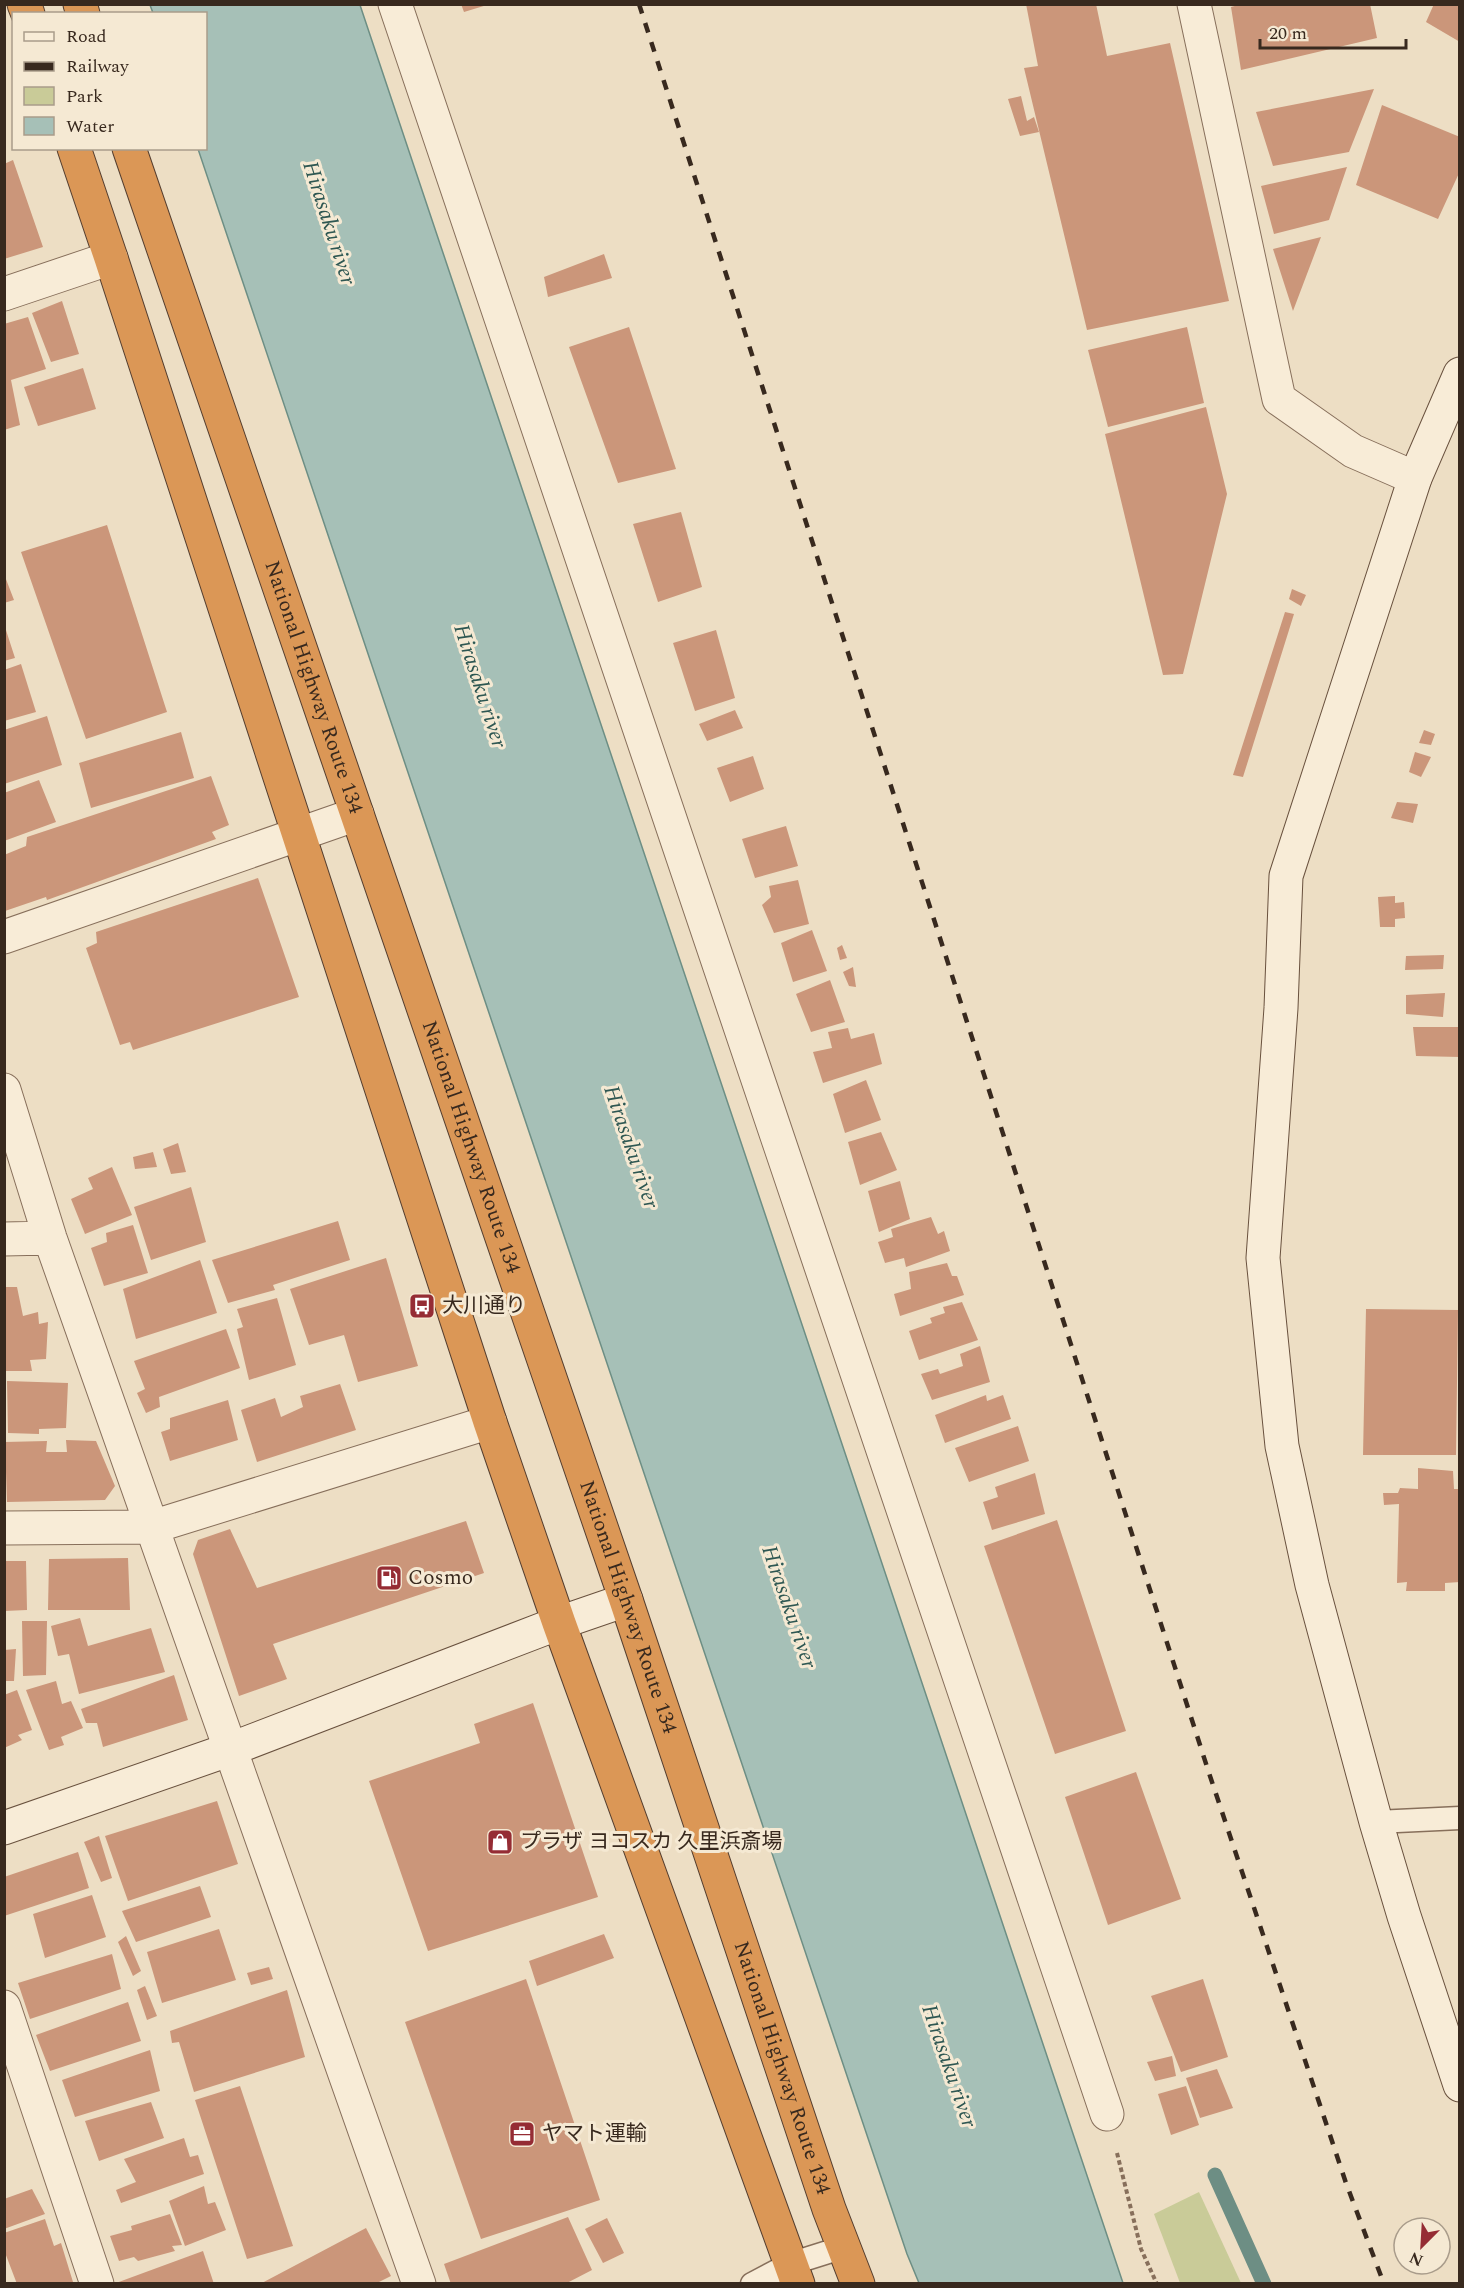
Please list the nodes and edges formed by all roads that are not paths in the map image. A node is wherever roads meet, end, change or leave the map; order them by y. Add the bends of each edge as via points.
1 (394, 4) edge
2 (1194, 4) edge
3 (75, 150) edge
4 (130, 150) edge
5 (111, 258) junction
6 (4, 294) edge
7 (1460, 374) edge
8 (1415, 478) junction
9 (357, 814) junction
10 (299, 835) junction
11 (4, 937) edge
12 (4, 1090) edge
13 (50, 1238) junction
14 (4, 1239) edge
15 (490, 1422) junction
16 (152, 1527) junction
17 (4, 1528) edge
18 (626, 1600) junction
19 (559, 1623) junction
20 (231, 1749) junction
21 (1460, 1818) edge
22 (1376, 1822) junction
23 (4, 1828) edge
24 (4, 2007) edge
25 (1460, 2085) edge
26 (1107, 2114) road end
27 (844, 2247) junction
28 (794, 2274) edge
29 (97, 2283) edge
30 (419, 2283) edge
31 (752, 2283) edge
32 (858, 2283) edge

1 - 26 street
2 - 8 street via 1279,399 1353,451
3 - 5 highway
4 - 9 highway, National Highway Route 134
5 - 6 street
5 - 10 highway
7 - 8 street
8 - 22 street via 1286,876 1263,1258 1282,1446 1312,1586
9 - 10 street
9 - 18 highway, National Highway Route 134
10 - 11 street
10 - 15 highway
12 - 13 street
13 - 14 street
13 - 16 street
15 - 16 street
15 - 19 highway
16 - 17 street
16 - 20 street
18 - 19 street
18 - 27 highway, National Highway Route 134
19 - 20 street
19 - 28 highway
20 - 23 street
20 - 30 street
21 - 22 lane
22 - 25 street
24 - 29 street
27 - 28 lane
27 - 32 highway, National Highway Route 134
28 - 31 lane

